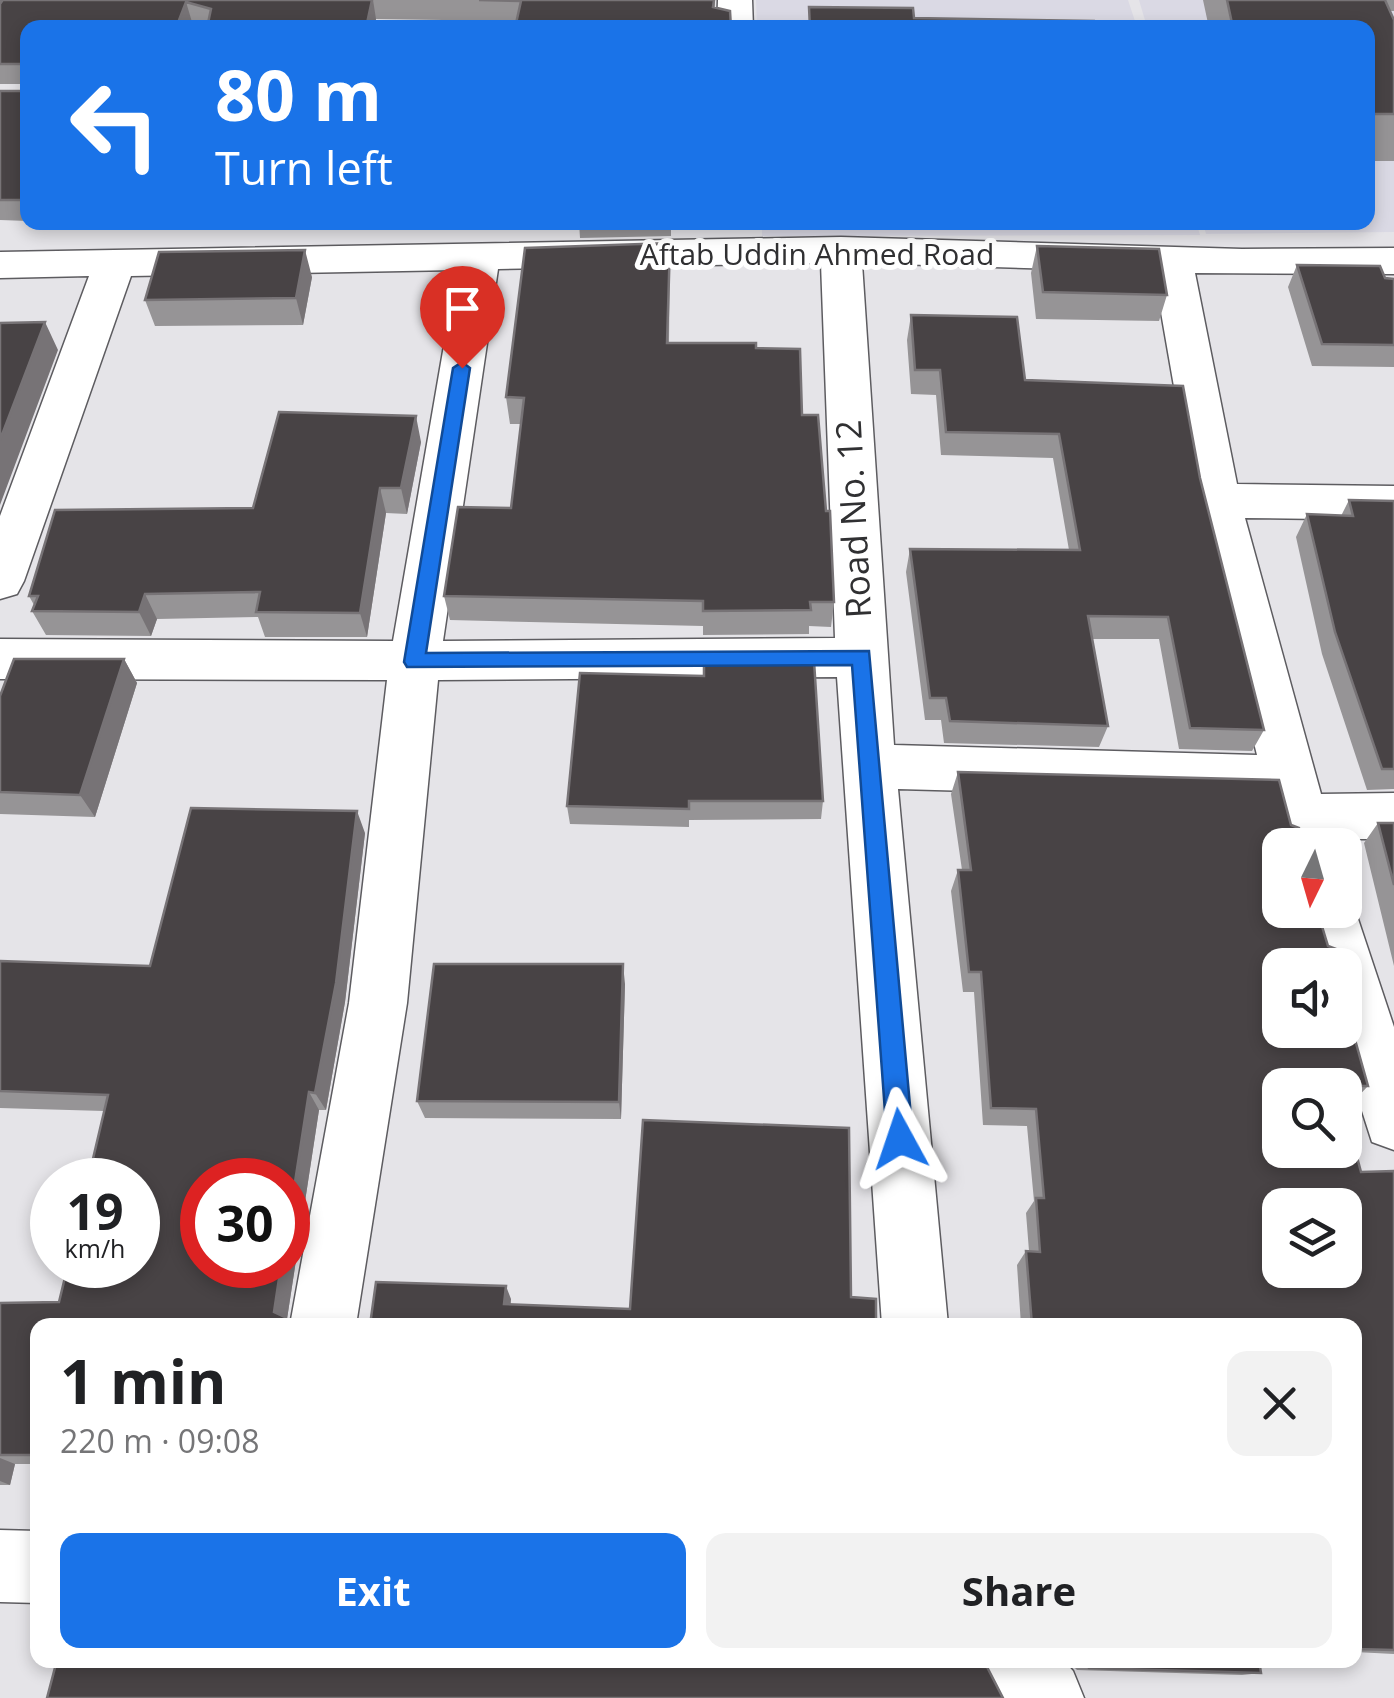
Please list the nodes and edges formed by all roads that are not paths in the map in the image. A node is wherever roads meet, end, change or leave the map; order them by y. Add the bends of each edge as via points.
1 (748, 238) edge
2 (841, 250) junction
3 (479, 258) junction
4 (1172, 260) junction
5 (1394, 261) edge
6 (115, 262) junction
7 (0, 265) edge
8 (1217, 501) junction
9 (1394, 503) edge
10 (0, 580) edge
11 (862, 657) junction
12 (0, 658) edge
13 (415, 662) junction
14 (869, 766) junction
15 (1298, 814) edge
16 (1394, 816) edge
17 (1362, 1020) edge
18 (1394, 1121) edge
19 (324, 1318) edge
20 (914, 1318) edge
21 (0, 1566) edge
22 (30, 1566) edge
23 (1021, 1668) edge
24 (1046, 1698) edge

1 - 2 street, Aftab Uddin Ahmed Road
1 - 3 street, Aftab Uddin Ahmed Road
2 - 4 street, Aftab Uddin Ahmed Road
2 - 11 street, Road No. 12
3 - 6 street, Aftab Uddin Ahmed Road
3 - 13 street
4 - 5 street, Aftab Uddin Ahmed Road
4 - 8 street
6 - 7 street, Aftab Uddin Ahmed Road
6 - 10 street
8 - 9 street
8 - 15 street
11 - 13 street
11 - 14 street, Road No. 12
12 - 13 street
13 - 19 street via 378,1003
14 - 15 street
14 - 20 street, Road No. 12
15 - 16 street
17 - 18 street
21 - 22 street
23 - 24 street

